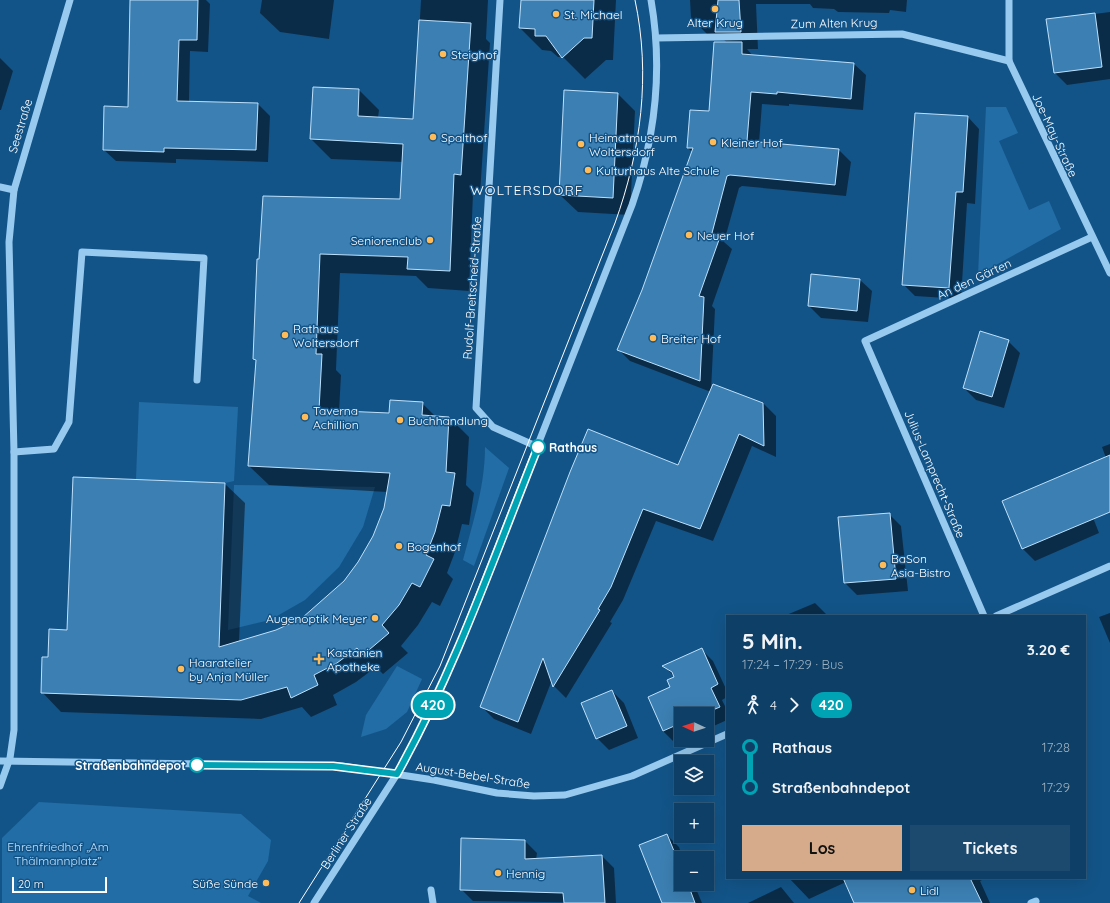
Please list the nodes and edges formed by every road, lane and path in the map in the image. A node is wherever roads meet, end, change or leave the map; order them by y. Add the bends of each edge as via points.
1 (70, 0) edge
2 (500, 0) edge
3 (651, 0) edge
4 (1009, 0) edge
5 (656, 38) junction
6 (1009, 61) junction
7 (0, 187) edge
8 (14, 190) junction
9 (1092, 236) junction
10 (1110, 273) edge
11 (865, 341) joint
12 (197, 380) dead end
13 (538, 447) junction
14 (14, 452) junction
15 (1110, 566) edge
16 (984, 615) edge
17 (998, 615) edge
18 (726, 734) edge
19 (0, 761) edge
20 (9, 761) junction
21 (397, 774) junction
22 (0, 786) edge
23 (430, 890) dead end
24 (314, 903) edge
25 (433, 903) edge

1 - 8 street, Seestraße
2 - 13 street, Rudolf-Breitscheid-Straße via 476,408 492,427
3 - 5 street
4 - 6 street, Joe-May-Straße
5 - 6 street, Zum Alten Krug via 902,34
5 - 13 street via 656,94 642,176
6 - 9 street, Joe-May-Straße
7 - 8 street
8 - 14 street, Seestraße via 9,242
9 - 10 street, Joe-May-Straße
9 - 11 street, An den Gärten
11 - 16 street, Julius-Lamprecht-Straße
12 - 14 street via 204,258 82,252 69,422 54,449
13 - 21 street via 432,709
14 - 20 street, Seestraße via 14,730
15 - 17 street
18 - 21 street, August-Bebel-Straße via 632,776 565,795 497,793
19 - 20 street, August-Bebel-Straße
20 - 21 street, August-Bebel-Straße via 333,766
20 - 22 street, Seestraße
21 - 24 street, Berliner Straße
23 - 25 street

